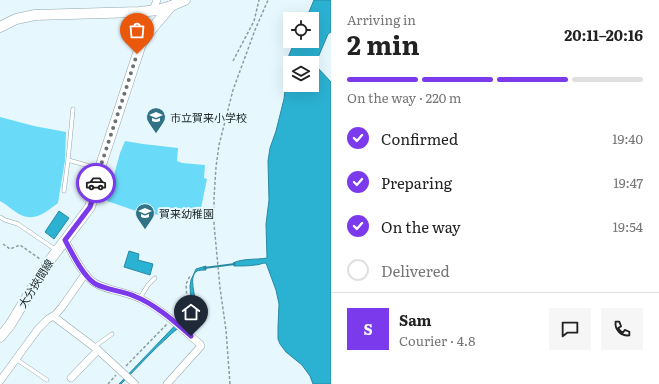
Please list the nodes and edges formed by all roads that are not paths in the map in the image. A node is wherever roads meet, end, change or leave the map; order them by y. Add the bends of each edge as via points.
1 (157, 0) edge
2 (184, 0) edge
3 (171, 6) junction
4 (154, 10) junction
5 (0, 27) edge
6 (73, 108) dead end
7 (68, 160) junction
8 (100, 169) junction
9 (64, 191) dead end
10 (0, 217) edge
11 (65, 240) junction
12 (57, 250) junction
13 (85, 274) junction
14 (155, 278) dead end
15 (140, 298) junction
16 (53, 316) junction
17 (112, 334) dead end
18 (0, 337) edge
19 (96, 349) junction
20 (16, 359) junction
21 (71, 378) dead end
22 (47, 380) dead end
23 (0, 381) edge
24 (133, 382) edge
25 (5, 384) edge
26 (167, 384) edge

1 - 4 street
2 - 3 main road, 大分挾間線
3 - 4 main road
3 - 8 main road, 大分挾間線 via 139,50
4 - 5 main road via 35,15 16,19
6 - 7 lane
7 - 8 lane
7 - 9 lane
8 - 11 main road, 大分挾間線 via 90,207
10 - 12 lane via 22,226
11 - 12 main road, 大分挾間線
11 - 13 street
12 - 18 main road, 大分挾間線
13 - 15 street via 98,286
13 - 16 street
14 - 15 lane
15 - 26 street via 173,320 201,346
16 - 19 street
16 - 20 street via 38,329
17 - 19 lane
19 - 21 street
19 - 24 street
20 - 22 lane
20 - 23 street
23 - 25 street

